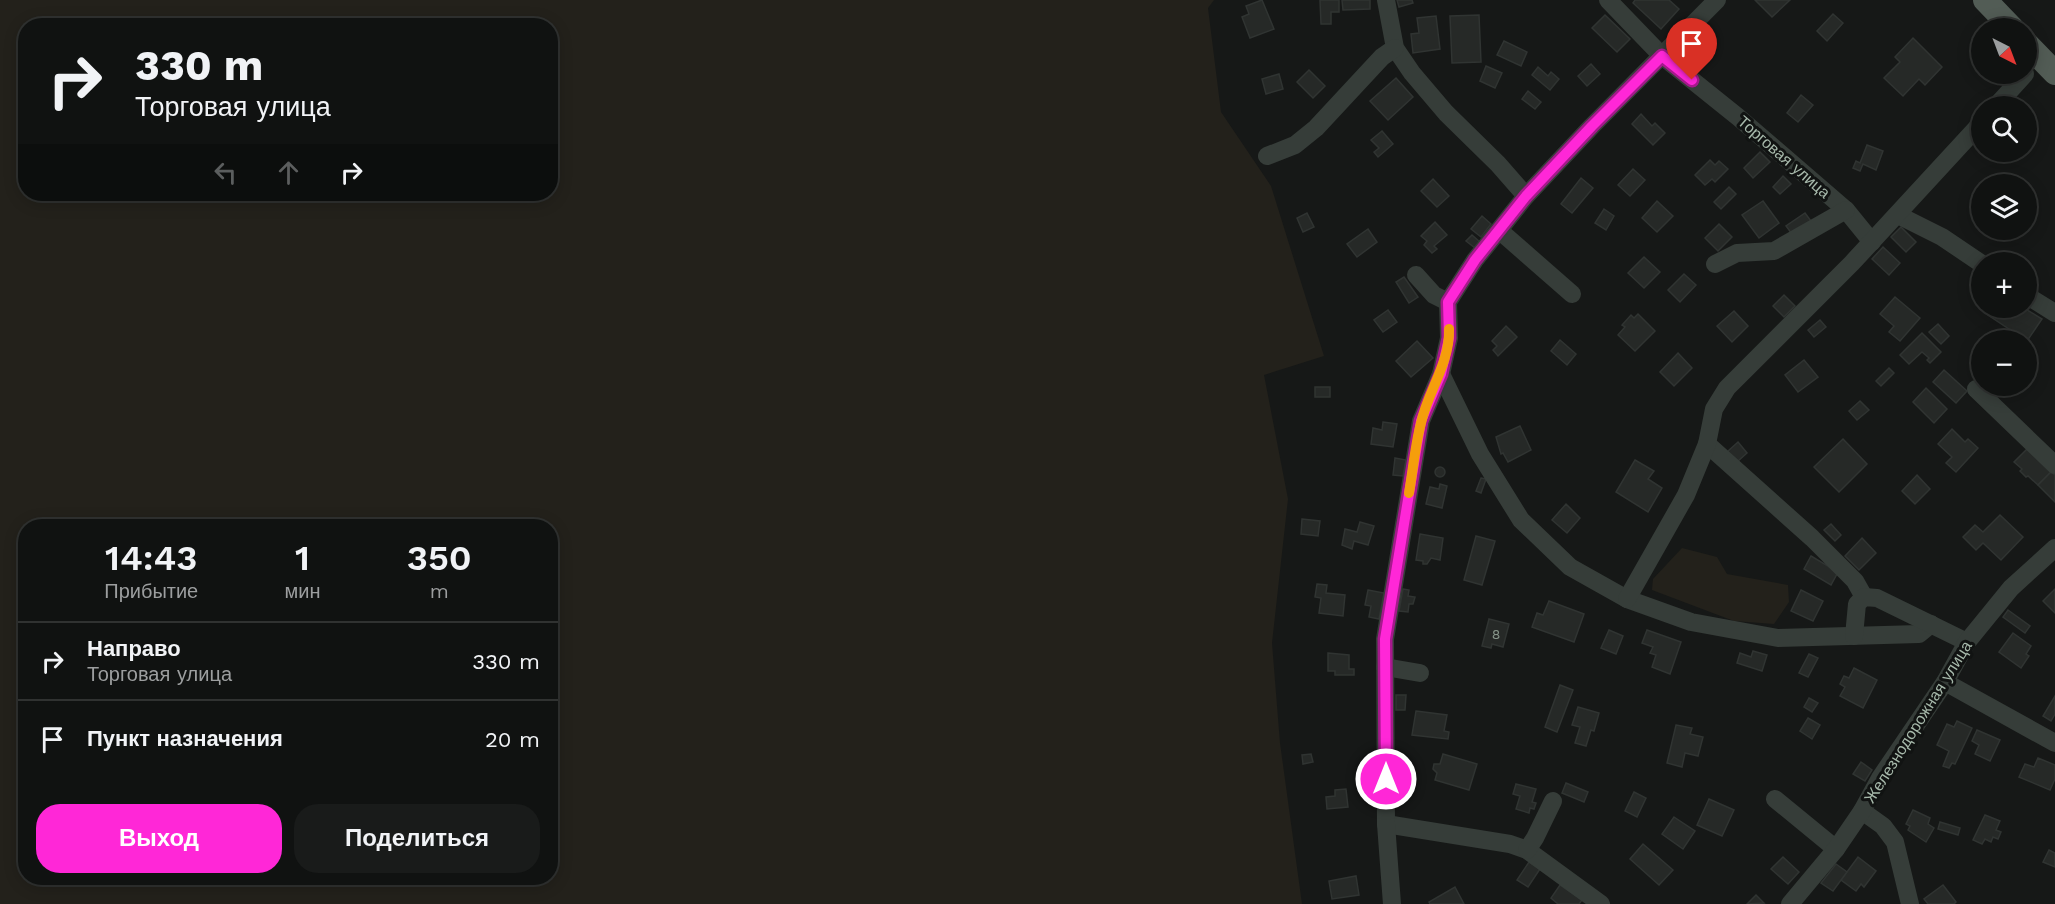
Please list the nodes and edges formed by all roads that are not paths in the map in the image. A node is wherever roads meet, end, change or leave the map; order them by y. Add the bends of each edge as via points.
1 (1386, 0) edge
2 (1608, 0) edge
3 (1717, 0) edge
4 (1984, 0) edge
5 (2002, 18) edge
6 (1395, 48) junction
7 (1662, 56) junction
8 (2016, 84) edge
9 (2005, 96) edge
10 (1971, 134) edge
11 (1267, 156) dead end
12 (1526, 196) junction
13 (1846, 210) junction
14 (1898, 214) junction
15 (1500, 231) junction
16 (1872, 242) junction
17 (1971, 257) edge
18 (1715, 264) dead end
19 (1416, 275) dead end
20 (1572, 294) dead end
21 (1448, 302) junction
22 (2037, 302) edge
23 (2055, 314) edge
24 (1441, 374) junction
25 (1983, 396) edge
26 (1707, 444) junction
27 (2055, 465) edge
28 (2055, 548) edge
29 (1864, 597) junction
30 (1627, 599) junction
31 (1932, 624) junction
32 (1854, 636) junction
33 (1967, 642) junction
34 (1385, 667) junction
35 (1419, 673) dead end
36 (1945, 682) junction
37 (2055, 743) edge
38 (1775, 799) dead end
39 (1553, 801) dead end
40 (1862, 811) junction
41 (1386, 824) junction
42 (1836, 849) junction
43 (1527, 850) junction
44 (1392, 904) edge
45 (1601, 904) edge
46 (1790, 904) edge
47 (1910, 904) edge

1 - 6 street
2 - 7 street, Торговая улица
3 - 7 street
4 - 5 main road
6 - 11 street via 1316,128 1295,145
6 - 12 street via 1446,113
7 - 12 street
7 - 13 street, Торговая улица
8 - 9 street
10 - 14 street
12 - 15 street
13 - 16 street, Торговая улица
13 - 18 street via 1774,250 1737,253
14 - 16 street
14 - 17 street
15 - 20 street
15 - 21 street via 1475,260
16 - 26 street via 1727,388 1714,409
19 - 21 street
21 - 24 street via 1449,338
22 - 23 street
24 - 30 street via 1480,454 1521,520 1570,567
24 - 34 street via 1421,421 1385,639
25 - 27 street
26 - 29 street via 1812,538 1856,582
26 - 30 street via 1686,495
28 - 33 street, Железнодорожная улица via 2011,588
29 - 31 street via 1877,598
29 - 32 street via 1857,604
30 - 32 street via 1691,622 1778,638
31 - 32 street via 1919,634
31 - 33 street
33 - 36 street, Железнодорожная улица
34 - 35 street
34 - 41 street
36 - 37 street
36 - 40 street, Железнодорожная улица
38 - 42 street
39 - 43 street
40 - 42 street, Железнодорожная улица
40 - 47 street via 1883,826 1894,842
41 - 43 street
41 - 44 street
42 - 46 street, Железнодорожная улица
43 - 45 street

